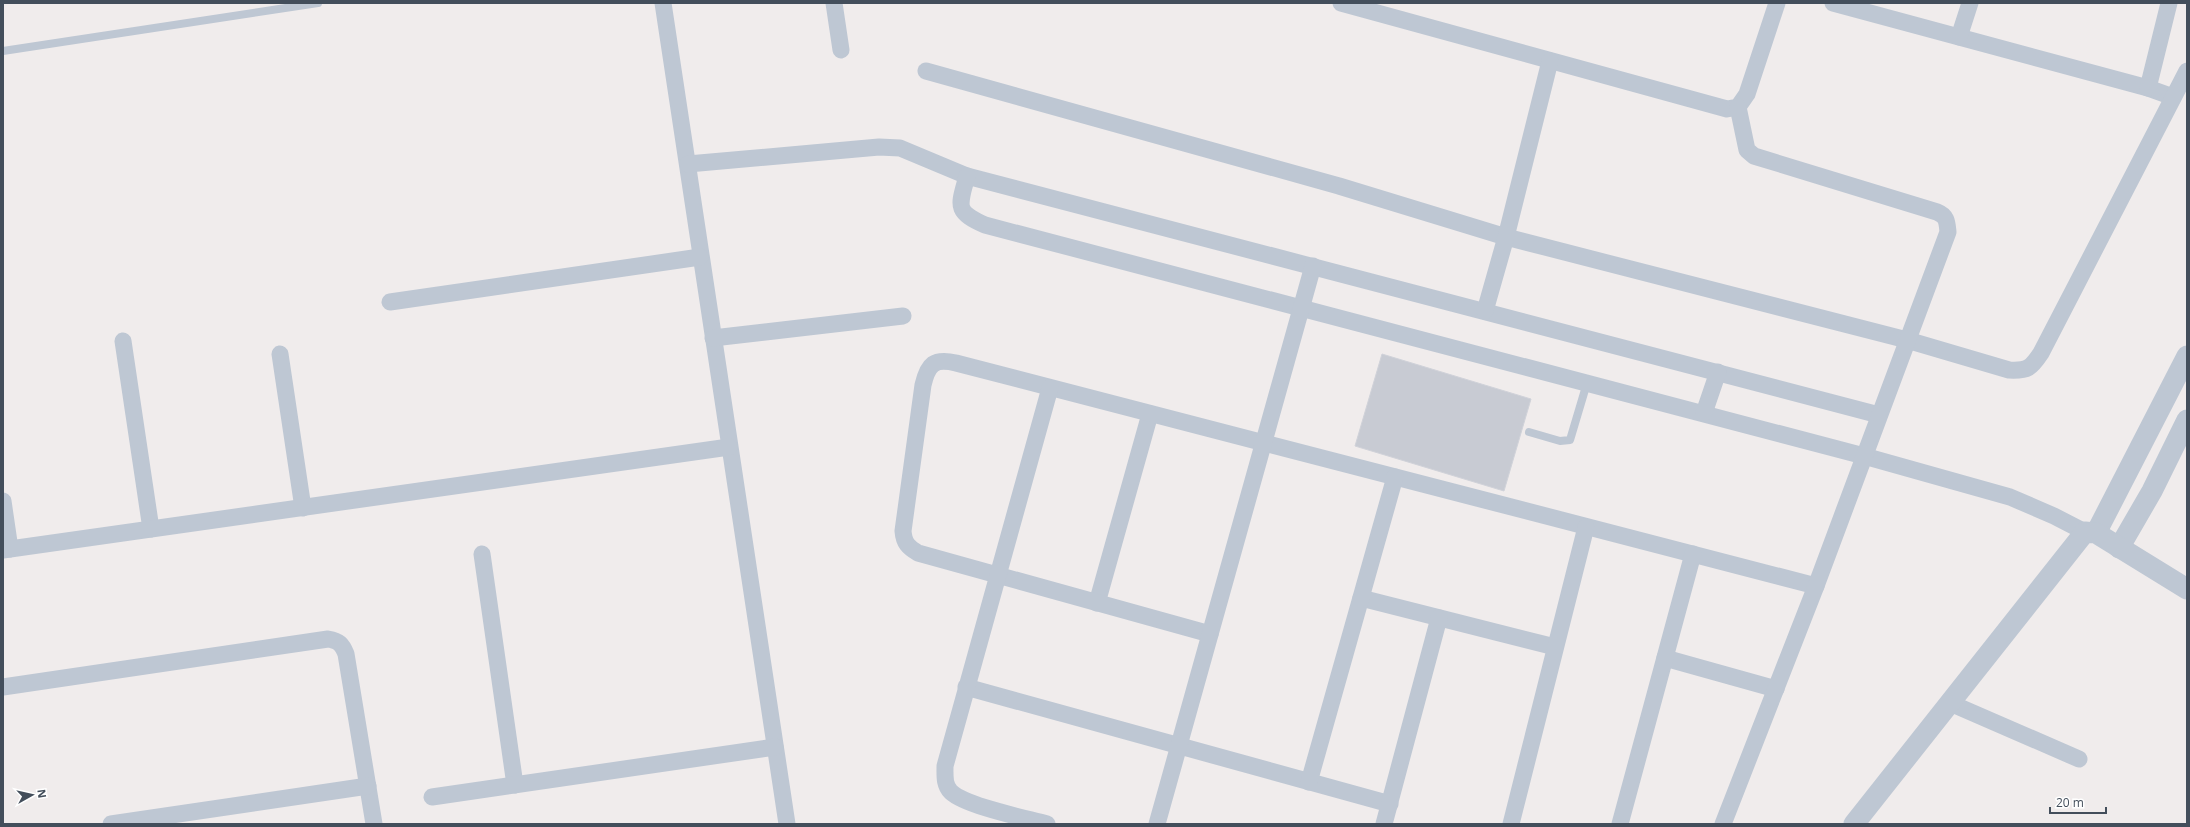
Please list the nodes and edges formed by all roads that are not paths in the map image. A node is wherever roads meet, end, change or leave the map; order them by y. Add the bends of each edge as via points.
1 (318, 3) edge
2 (663, 3) edge
3 (834, 3) edge
4 (1341, 3) edge
5 (1777, 3) edge
6 (1833, 3) edge
7 (1970, 3) edge
8 (2168, 3) edge
9 (1959, 37) junction
10 (841, 50) dead end
11 (3, 51) edge
12 (1550, 61) junction
13 (926, 71) dead end
14 (2187, 71) edge
15 (2148, 88) junction
16 (2173, 97) junction
17 (1738, 107) junction
18 (688, 164) junction
19 (967, 176) junction
20 (1506, 237) junction
21 (700, 257) junction
22 (1314, 266) junction
23 (390, 302) dead end
24 (1302, 308) junction
25 (1485, 311) junction
26 (903, 316) dead end
27 (713, 338) junction
28 (1908, 340) junction
29 (122, 341) dead end
30 (280, 354) dead end
31 (2187, 356) edge
32 (1718, 372) junction
33 (1587, 383) junction
34 (1050, 388) junction
35 (1150, 414) junction
36 (1704, 414) junction
37 (1880, 415) junction
38 (2187, 420) edge
39 (1529, 432) dead end
40 (1264, 444) junction
41 (729, 447) junction
42 (1864, 456) junction
43 (1396, 477) junction
44 (3, 501) edge
45 (303, 508) junction
46 (1586, 527) junction
47 (152, 529) junction
48 (2090, 533) junction
49 (2120, 548) junction
50 (7, 550) edge
51 (482, 554) dead end
52 (1693, 554) junction
53 (998, 576) junction
54 (1816, 586) junction
55 (2187, 589) edge
56 (1361, 598) junction
57 (1097, 603) junction
58 (1439, 618) junction
59 (1210, 634) junction
60 (1555, 647) junction
61 (1665, 658) junction
62 (3, 687) edge
63 (966, 687) junction
64 (1776, 689) junction
65 (1950, 703) junction
66 (775, 747) junction
67 (1179, 747) junction
68 (2079, 759) dead end
69 (1309, 782) junction
70 (515, 785) junction
71 (368, 786) junction
72 (432, 797) dead end
73 (1390, 804) junction
74 (111, 824) edge
75 (374, 824) edge
76 (787, 824) edge
77 (1047, 824) edge
78 (1157, 824) edge
79 (1384, 824) edge
80 (1511, 824) edge
81 (1622, 824) edge
82 (1723, 824) edge
83 (1854, 824) edge

1 - 11 lane
2 - 18 street
3 - 10 street
4 - 12 street
5 - 17 street via 1747,94
6 - 9 street
7 - 9 street
8 - 15 street
9 - 15 street
12 - 17 street via 1728,109
12 - 20 street
13 - 20 street via 1339,186
14 - 16 street
15 - 16 street
16 - 28 street via 2033,364 2023,371 2009,370
17 - 28 street via 1747,150 1754,156 1943,214 1947,220 1948,232
18 - 19 street via 879,147 900,148
18 - 21 street
19 - 22 street
19 - 24 street via 960,202 963,212 985,225
20 - 25 street
20 - 28 street
21 - 23 street
21 - 27 street
22 - 24 street
22 - 25 street
24 - 33 street
24 - 40 street
25 - 32 street
26 - 27 street
27 - 41 street
28 - 37 street
29 - 47 street
30 - 45 street
31 - 48 street
32 - 36 street
32 - 37 street
33 - 36 street
33 - 39 lane via 1570,440 1560,441
34 - 35 street
34 - 53 street
34 - 53 street via 944,360 934,362 926,372 904,524 904,541 918,553
35 - 40 street
35 - 57 street
36 - 42 street
37 - 42 street
38 - 49 street
40 - 43 street
40 - 59 street
41 - 45 street
41 - 66 street
42 - 48 street via 2010,497
42 - 54 street
43 - 46 street
43 - 56 street
44 - 50 street
45 - 47 street
46 - 52 street
46 - 60 street
47 - 50 street
48 - 49 street
48 - 65 street
49 - 55 street
51 - 70 street
52 - 54 street
52 - 61 street
53 - 57 street
53 - 63 street
54 - 64 street
56 - 58 street
56 - 69 street
57 - 59 street
58 - 60 street
58 - 73 street
59 - 67 street
60 - 80 street
61 - 64 street
61 - 81 street
62 - 71 street via 328,639 336,640 343,644 346,654
63 - 67 street
63 - 77 street via 945,766 945,783 952,793 970,802
64 - 82 street
65 - 68 street
65 - 83 street
66 - 70 street
66 - 76 street
67 - 69 street
67 - 78 street
69 - 73 street
70 - 72 street
71 - 74 street
71 - 75 street
73 - 79 street

